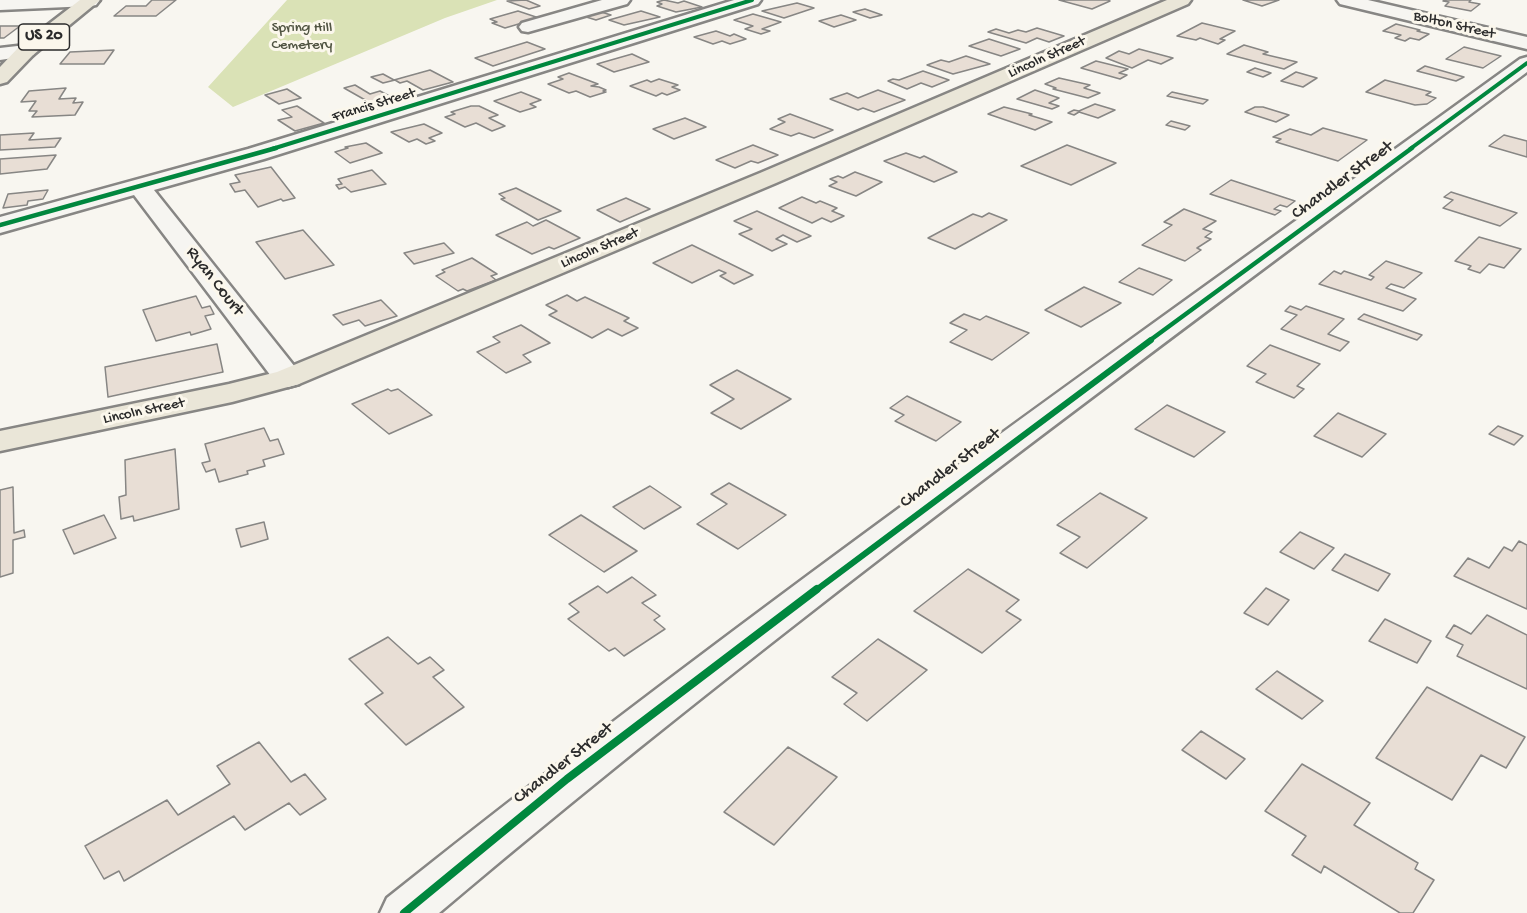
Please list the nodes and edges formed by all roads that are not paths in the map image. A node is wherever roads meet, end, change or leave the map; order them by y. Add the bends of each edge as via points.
1 (90, 0) edge
2 (621, 0) edge
3 (752, 0) edge
4 (1182, 0) edge
5 (1346, 0) edge
6 (0, 5) edge
7 (528, 27) dead end
8 (1527, 42) edge
9 (26, 51) junction
10 (0, 54) edge
11 (1527, 63) edge
12 (0, 78) edge
13 (140, 187) junction
14 (0, 225) edge
15 (288, 378) junction
16 (0, 441) edge
17 (404, 913) edge

1 - 6 street
1 - 9 main road, US 20
2 - 7 street
3 - 13 street, Francis Street
4 - 15 main road, Lincoln Street
5 - 8 street, Bolton Street
9 - 10 street
9 - 12 main road, US 20
11 - 17 street, Chandler Street via 933,500 567,779
13 - 14 street, Francis Street
13 - 15 street, Ryan Court
15 - 16 main road, Lincoln Street

